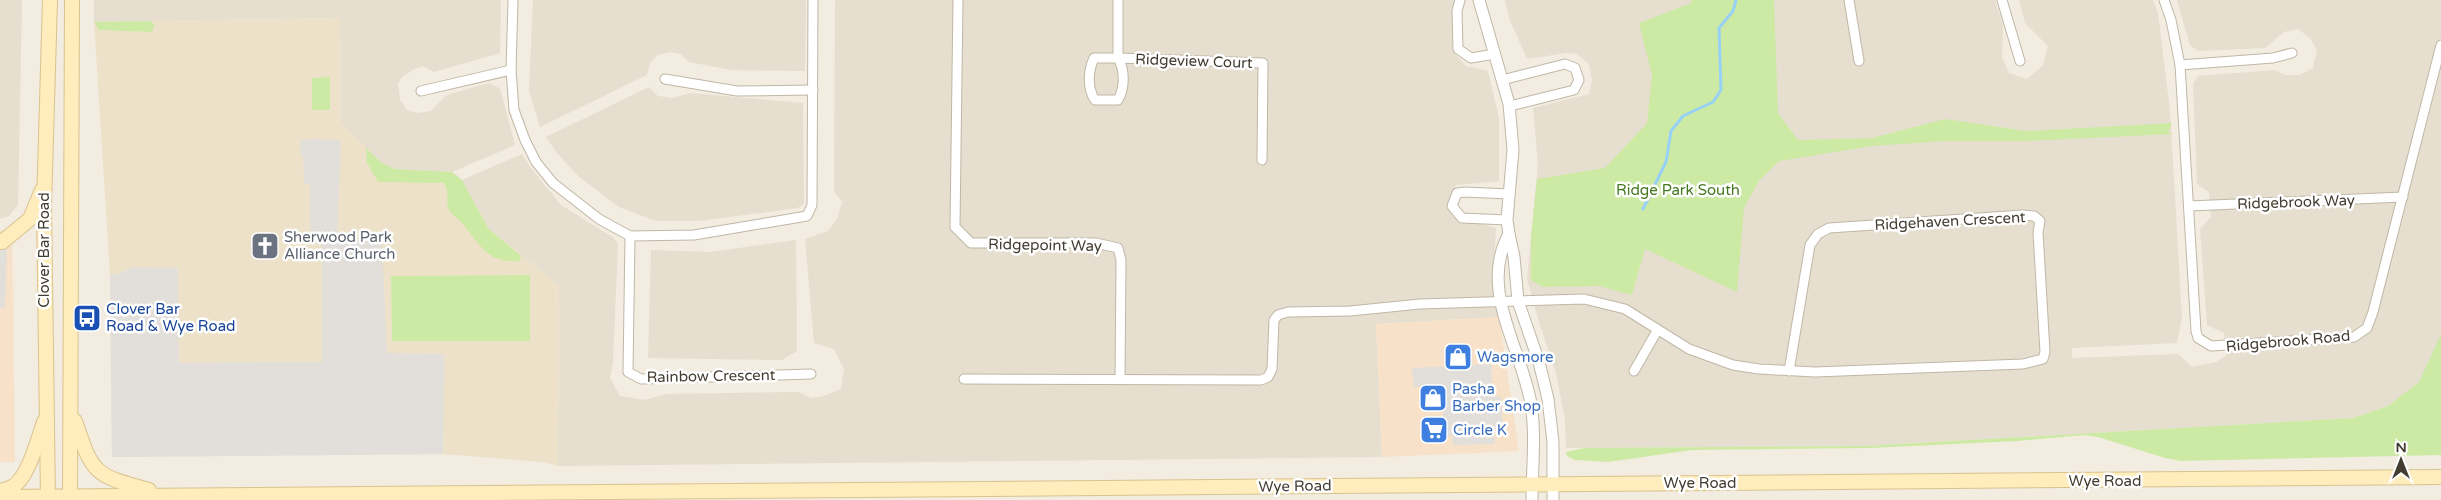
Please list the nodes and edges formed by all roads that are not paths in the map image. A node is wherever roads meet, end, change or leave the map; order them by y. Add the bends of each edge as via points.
1 (50, 0) edge
2 (72, 0) edge
3 (513, 0) edge
4 (813, 0) edge
5 (958, 0) edge
6 (1118, 0) edge
7 (1460, 0) edge
8 (1480, 0) edge
9 (1849, 0) edge
10 (2002, 0) edge
11 (2164, 0) edge
12 (2441, 45) edge
13 (2292, 53) dead end
14 (1495, 54) junction
15 (1118, 58) junction
16 (1859, 61) dead end
17 (2020, 61) dead end
18 (2180, 65) junction
19 (511, 70) junction
20 (665, 79) dead end
21 (1502, 80) junction
22 (813, 90) junction
23 (421, 91) dead end
24 (1510, 106) junction
25 (1262, 160) dead end
26 (45, 183) junction
27 (1509, 194) junction
28 (2403, 197) junction
29 (2189, 206) junction
30 (1507, 220) junction
31 (1509, 234) junction
32 (630, 236) junction
33 (2, 242) dead end
34 (1518, 301) junction
35 (1502, 302) junction
36 (1657, 331) junction
37 (1634, 371) dead end
38 (1789, 371) junction
39 (811, 374) dead end
40 (964, 379) dead end
41 (1120, 379) junction
42 (47, 412) junction
43 (72, 412) junction
44 (2441, 477) edge
45 (1532, 484) junction
46 (1553, 484) junction
47 (0, 491) edge
48 (167, 495) junction
49 (0, 497) edge
50 (48, 498) edge
51 (70, 498) edge
52 (1532, 500) edge
53 (1553, 500) edge

1 - 26 main road, Clover Bar Road
2 - 43 main road, Clover Bar Road
3 - 19 street
4 - 22 street
5 - 41 street, Ridgepoint Way via 954,227 971,243 1096,243 1118,248 1121,260
6 - 15 street, Ridgeview Court
7 - 14 street via 1457,11 1458,49 1471,58
8 - 14 street
9 - 16 street
10 - 17 street
11 - 18 street, Ridgebrook Road via 2172,20
12 - 28 street, Ridgebrook Road
13 - 18 street via 2273,58
14 - 21 street
15 - 15 street, Ridgeview Court via 1094,58 1090,66 1090,92 1095,100 1118,100 1122,93 1123,66
15 - 25 street, Ridgeview Court via 1263,63
18 - 29 street, Ridgebrook Road
19 - 23 street
19 - 32 street via 514,110 536,162 553,183 599,219
20 - 22 street via 738,91
21 - 24 street
21 - 24 street via 1565,64 1575,68 1579,80 1574,90
22 - 32 street via 812,205 808,216 694,235
24 - 27 street via 1513,150
26 - 33 main road via 30,219
26 - 42 main road, Clover Bar Road
27 - 30 street
27 - 30 street via 1457,193 1452,206 1462,218
28 - 29 street, Ridgebrook Way
28 - 29 street, Ridgebrook Road via 2373,312 2363,332 2354,337 2219,347 2204,344 2196,331
30 - 31 street
31 - 34 street
31 - 35 street via 1501,250 1499,264
32 - 39 street, Rainbow Crescent via 628,372 642,379
34 - 35 street, Ridgehaven Crescent
34 - 36 street, Ridgehaven Crescent via 1596,301 1625,309
34 - 46 street via 1548,399
35 - 41 street via 1288,312 1274,320 1272,369 1268,377 1261,380
35 - 45 street via 1506,328 1521,364 1531,404
36 - 37 street
36 - 38 street, Ridgehaven Crescent via 1689,349 1733,365
38 - 38 street, Ridgehaven Crescent via 1810,245 1818,234 1828,228 2023,215 2034,216 2040,221 2043,359 2023,364
40 - 41 street
42 - 47 main road via 24,472 12,487
42 - 50 main road, Clover Bar Road
43 - 48 main road via 86,456 95,469 115,481
43 - 51 main road, Clover Bar Road
44 - 46 main road, Wye Road
45 - 46 main road, Wye Road
45 - 48 main road, Wye Road
45 - 52 street
46 - 53 street
48 - 51 main road, Wye Road
49 - 50 main road, Wye Road
50 - 51 main road, Wye Road

